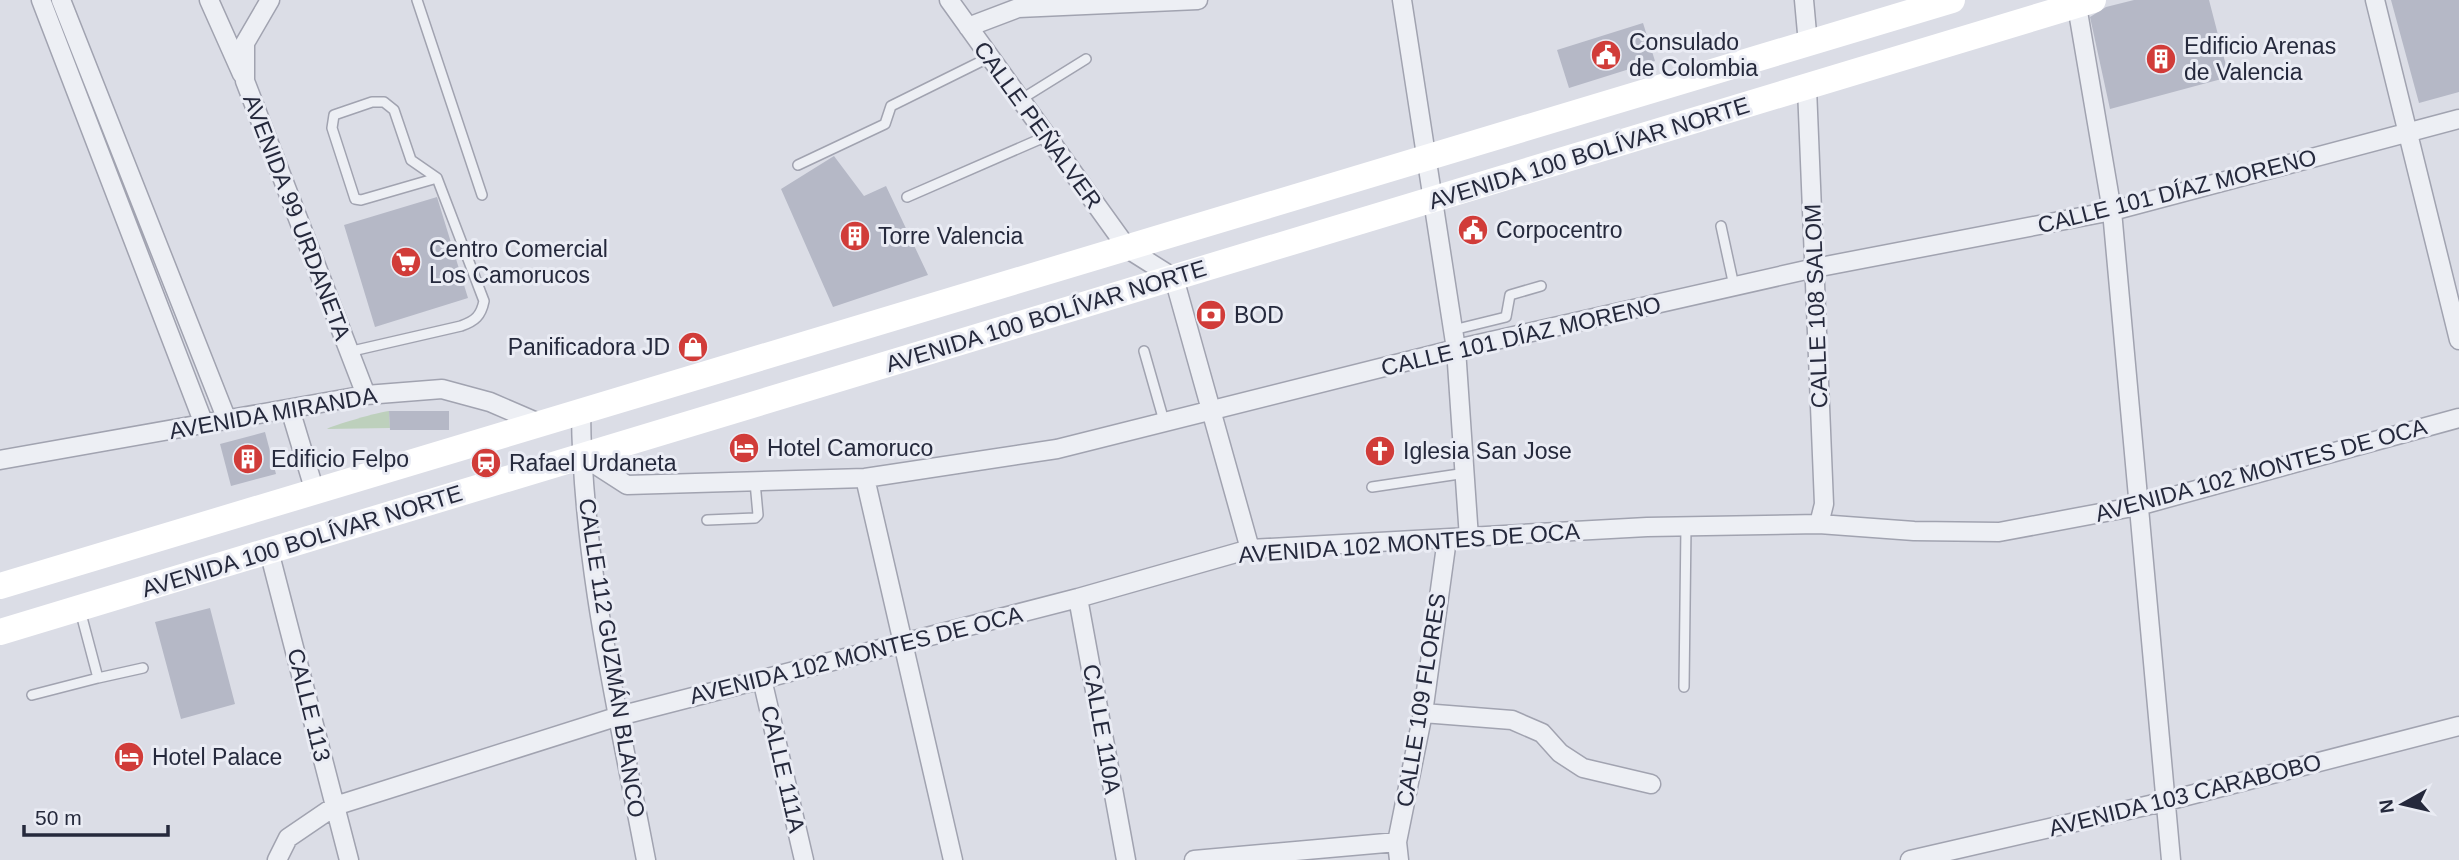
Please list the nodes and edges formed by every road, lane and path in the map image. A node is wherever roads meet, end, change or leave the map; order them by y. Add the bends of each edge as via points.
1 (41, 0) edge
2 (61, 0) edge
3 (209, 0) edge
4 (270, 0) edge
5 (417, 0) edge
6 (949, 0) edge
7 (1198, 0) edge
8 (1402, 0) edge
9 (1804, 0) edge
10 (1952, 0) edge
11 (2375, 0) edge
12 (2082, 2) edge
13 (968, 27) junction
14 (1808, 44) junction
15 (990, 57) junction
16 (1086, 58) dead end
17 (245, 81) junction
18 (1807, 88) junction
19 (1020, 100) junction
20 (2459, 120) edge
21 (2407, 132) junction
22 (1047, 136) junction
23 (1425, 158) junction
24 (798, 165) dead end
25 (437, 178) junction
26 (482, 195) dead end
27 (907, 197) dead end
28 (1431, 201) junction
29 (2112, 211) junction
30 (1721, 226) dead end
31 (1128, 249) junction
32 (1815, 268) junction
33 (1174, 278) junction
34 (1541, 286) dead end
35 (1734, 286) junction
36 (1453, 330) junction
37 (2459, 340) edge
38 (1456, 349) junction
39 (1144, 351) dead end
40 (348, 352) junction
41 (366, 395) junction
42 (290, 409) junction
43 (1212, 409) junction
44 (581, 411) junction
45 (2459, 418) edge
46 (227, 420) junction
47 (1164, 421) junction
48 (204, 424) junction
49 (541, 424) junction
50 (582, 456) junction
51 (0, 460) edge
52 (1466, 473) junction
53 (865, 478) junction
54 (755, 482) junction
55 (1372, 487) dead end
56 (315, 492) junction
57 (2138, 506) junction
58 (707, 520) dead end
59 (1819, 524) junction
60 (1686, 526) junction
61 (1469, 538) junction
62 (1447, 539) junction
63 (1250, 548) junction
64 (270, 551) junction
65 (0, 586) edge
66 (1078, 598) junction
67 (80, 608) junction
68 (0, 632) edge
69 (903, 643) junction
70 (144, 668) dead end
71 (98, 678) junction
72 (762, 679) junction
73 (1684, 687) dead end
74 (32, 695) dead end
75 (1423, 713) junction
76 (619, 716) junction
77 (2459, 726) edge
78 (1651, 784) dead end
79 (2167, 802) junction
80 (335, 806) junction
81 (1398, 851) edge
82 (277, 860) edge
83 (349, 860) edge
84 (646, 860) edge
85 (804, 860) edge
86 (953, 860) edge
87 (1126, 860) edge
88 (1194, 860) edge
89 (1910, 860) edge
90 (2171, 860) edge

1 - 48 street
2 - 46 street
3 - 17 street
4 - 17 street, AVENIDA 99 URDANETA via 245,43
5 - 26 lane
6 - 13 street, CALLE PEÑALVER
7 - 13 street via 1018,8
8 - 23 street
9 - 14 street
10 - 14 main road, AVENIDA 100 BOLÍVAR NORTE
11 - 21 street
12 - 18 main road, AVENIDA 100 BOLÍVAR NORTE
12 - 29 street
13 - 15 street, CALLE PEÑALVER
14 - 23 main road, AVENIDA 100 BOLÍVAR NORTE
15 - 19 street, CALLE PEÑALVER
15 - 24 lane via 891,106 885,124
16 - 19 lane
17 - 40 street, AVENIDA 99 URDANETA
18 - 28 main road, AVENIDA 100 BOLÍVAR NORTE
18 - 32 street, CALLE 108 SALOM
19 - 22 street, CALLE PEÑALVER
20 - 21 street, CALLE 101 DÍAZ MORENO
21 - 29 street, CALLE 101 DÍAZ MORENO
21 - 37 street
22 - 27 lane
22 - 31 street, CALLE PEÑALVER
23 - 28 street
23 - 31 main road, AVENIDA 100 BOLÍVAR NORTE
25 - 25 lane via 411,160 394,110 384,102 334,115 331,128 355,199
25 - 40 lane via 484,301 481,312 461,326
28 - 33 main road, AVENIDA 100 BOLÍVAR NORTE
28 - 36 street
29 - 32 street, CALLE 101 DÍAZ MORENO
29 - 57 street
30 - 35 lane
31 - 33 street
31 - 44 main road, AVENIDA 100 BOLÍVAR NORTE
32 - 35 street, CALLE 101 DÍAZ MORENO
32 - 59 street, CALLE 108 SALOM via 1824,504
33 - 43 street
33 - 50 main road, AVENIDA 100 BOLÍVAR NORTE
34 - 36 lane via 1510,295 1506,317
35 - 38 street, CALLE 101 DÍAZ MORENO
36 - 38 street
38 - 43 street, CALLE 101 DÍAZ MORENO
38 - 52 street
39 - 47 lane
40 - 41 street, AVENIDA 99 URDANETA
41 - 42 street, AVENIDA MIRANDA
41 - 49 street, AVENIDA MIRANDA via 442,388
42 - 46 street, AVENIDA MIRANDA
42 - 56 street
43 - 47 street, CALLE 101 DÍAZ MORENO
43 - 63 street
44 - 49 main road, AVENIDA 100 BOLÍVAR NORTE
44 - 50 street, CALLE 112 GUZMÁN BLANCO
45 - 57 street, AVENIDA 102 MONTES DE OCA
46 - 48 street, AVENIDA MIRANDA
47 - 53 street, CALLE 101 DÍAZ MORENO via 1057,449
48 - 51 street, AVENIDA MIRANDA
49 - 56 main road, AVENIDA 100 BOLÍVAR NORTE
50 - 54 street, CALLE 101 DÍAZ MORENO via 628,485
50 - 64 main road, AVENIDA 100 BOLÍVAR NORTE
50 - 76 street, CALLE 112 GUZMÁN BLANCO
52 - 55 lane
52 - 61 street
53 - 54 street, CALLE 101 DÍAZ MORENO
53 - 69 street
54 - 58 lane via 755,518
56 - 65 main road, AVENIDA 100 BOLÍVAR NORTE
57 - 59 street, AVENIDA 102 MONTES DE OCA via 1999,532
57 - 79 street
59 - 60 street, AVENIDA 102 MONTES DE OCA
60 - 61 street, AVENIDA 102 MONTES DE OCA
60 - 73 lane
61 - 62 street, AVENIDA 102 MONTES DE OCA
62 - 63 street, AVENIDA 102 MONTES DE OCA
62 - 75 street, CALLE 109 FLORES
63 - 66 street, AVENIDA 102 MONTES DE OCA
64 - 67 main road, AVENIDA 100 BOLÍVAR NORTE
64 - 80 street, CALLE 113
66 - 69 street, AVENIDA 102 MONTES DE OCA
66 - 87 street, CALLE 110A
67 - 68 main road, AVENIDA 100 BOLÍVAR NORTE
67 - 71 lane
69 - 72 street, AVENIDA 102 MONTES DE OCA
69 - 86 street
70 - 71 lane
71 - 74 lane
72 - 76 street, AVENIDA 102 MONTES DE OCA
72 - 85 street, CALLE 111A
75 - 78 street via 1512,720 1542,733 1560,753 1583,768
75 - 81 street, CALLE 109 FLORES
76 - 80 street, AVENIDA 102 MONTES DE OCA
76 - 84 street, CALLE 112 GUZMÁN BLANCO
77 - 79 street, AVENIDA 103 CARABOBO
79 - 89 street, AVENIDA 103 CARABOBO
79 - 90 street
80 - 82 street, AVENIDA 102 MONTES DE OCA via 288,838
80 - 83 street, CALLE 113
81 - 88 street

